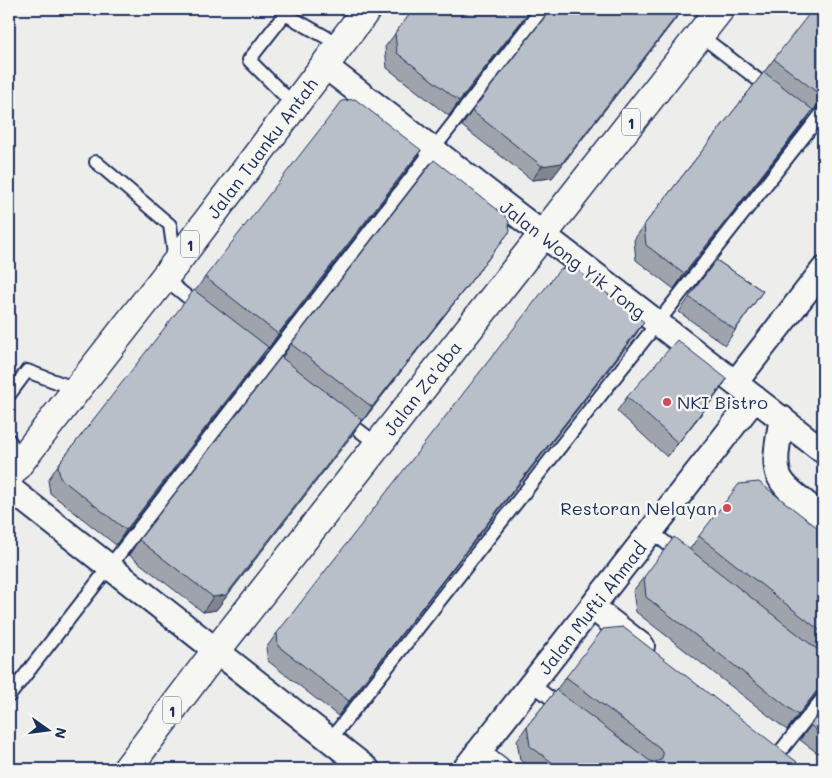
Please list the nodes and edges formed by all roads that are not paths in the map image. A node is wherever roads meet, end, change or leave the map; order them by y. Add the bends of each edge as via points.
1 (367, 9) edge
2 (542, 9) edge
3 (720, 9) edge
4 (700, 35) junction
5 (332, 55) junction
6 (784, 100) edge
7 (294, 105) junction
8 (823, 112) edge
9 (433, 151) junction
10 (96, 162) dead end
11 (542, 236) junction
12 (823, 270) edge
13 (170, 271) junction
14 (209, 314) edge
15 (658, 325) junction
16 (735, 382) junction
17 (76, 389) junction
18 (9, 395) edge
19 (755, 398) junction
20 (331, 409) edge
21 (782, 418) junction
22 (378, 445) junction
23 (823, 451) edge
24 (13, 459) edge
25 (9, 488) edge
26 (823, 517) edge
27 (652, 532) junction
28 (690, 562) edge
29 (109, 567) junction
30 (592, 608) junction
31 (216, 651) junction
32 (662, 662) edge
33 (532, 684) junction
34 (9, 696) edge
35 (823, 698) edge
36 (570, 712) edge
37 (330, 740) junction
38 (780, 754) edge
39 (471, 761) edge
40 (127, 769) edge
41 (367, 769) edge
42 (498, 769) edge

1 - 5 highway, Jalan Tuanku Antah / 1
2 - 9 lane
3 - 4 highway, Jalan Za'aba / 1
4 - 6 lane
4 - 11 highway, Jalan Za'aba / 1
5 - 7 highway, Jalan Tuanku Antah / 1
5 - 7 lane via 285,14 248,60
5 - 9 street, Jalan Wong Yik Tong
7 - 13 highway, Jalan Tuanku Antah / 1
8 - 15 lane via 811,120
9 - 11 street, Jalan Wong Yik Tong
9 - 29 lane
10 - 13 lane via 170,225
11 - 15 street, Jalan Wong Yik Tong
11 - 22 highway, Jalan Za'aba / 1
12 - 16 street
13 - 14 lane
13 - 17 highway, Jalan Tuanku Antah / 1
15 - 16 street, Jalan Wong Yik Tong
15 - 37 lane
16 - 19 street, Jalan Wong Yik Tong
17 - 18 lane via 27,371
17 - 24 highway, Jalan Tuanku Antah / 1
19 - 21 street, Jalan Wong Yik Tong
19 - 27 street, Jalan Mufti Ahmad
20 - 22 lane
21 - 23 street, Jalan Wong Yik Tong
21 - 26 street via 776,470 781,484
22 - 31 highway, Jalan Za'aba / 1
25 - 29 street
27 - 28 lane
27 - 30 street, Jalan Mufti Ahmad
29 - 31 street
29 - 34 lane
30 - 32 street
30 - 33 street, Jalan Mufti Ahmad
31 - 37 street
31 - 40 highway, Jalan Za'aba / 1
33 - 36 lane
33 - 39 street, Jalan Mufti Ahmad
35 - 38 lane
37 - 41 street
39 - 42 street

